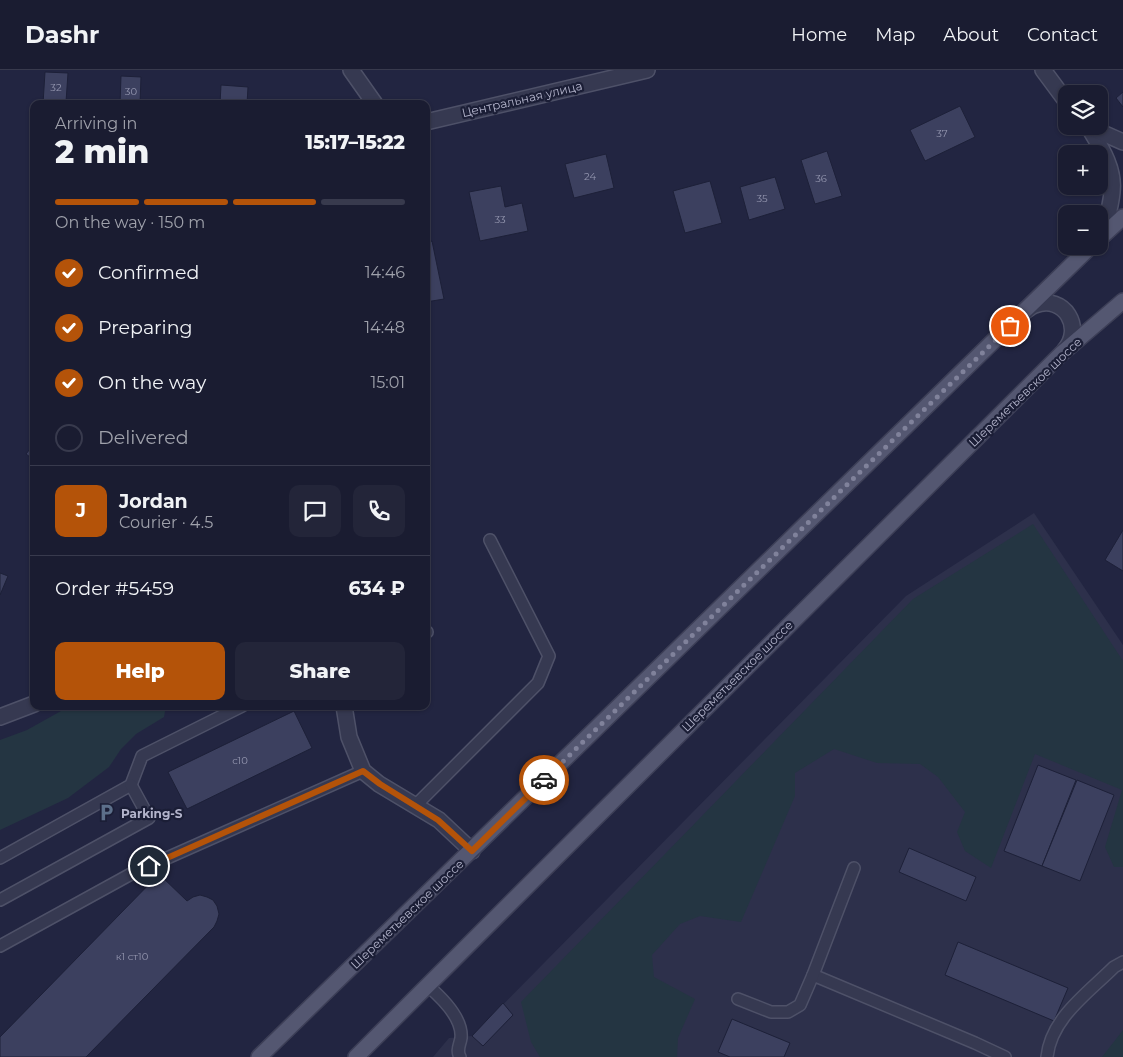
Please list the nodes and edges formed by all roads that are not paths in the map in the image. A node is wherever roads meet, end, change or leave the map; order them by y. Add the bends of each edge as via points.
1 (352, 70) edge
2 (647, 70) edge
3 (1043, 70) edge
4 (1058, 90) edge
5 (372, 100) edge
6 (430, 121) edge
7 (1093, 135) edge
8 (1108, 135) edge
9 (1123, 142) edge
10 (1108, 208) edge
11 (1123, 217) edge
12 (1108, 231) edge
13 (1082, 255) edge
14 (1123, 302) edge
15 (1024, 312) junction
16 (1061, 354) junction
17 (490, 540) dead end
18 (30, 706) edge
19 (234, 710) edge
20 (345, 710) edge
21 (0, 717) edge
22 (363, 771) junction
23 (131, 785) junction
24 (415, 806) junction
25 (472, 851) junction
26 (0, 858) edge
27 (854, 868) dead end
28 (0, 900) edge
29 (0, 946) edge
30 (1123, 962) edge
31 (813, 975) junction
32 (428, 986) junction
33 (738, 999) dead end
34 (457, 1054) edge
35 (259, 1057) edge
36 (356, 1057) edge
37 (1005, 1057) edge
38 (1047, 1057) edge

1 - 5 street
2 - 6 street, Центральная улица
3 - 4 street
7 - 10 street via 1111,171 1112,191
8 - 9 street
11 - 12 main road
13 - 15 main road, Шереметьевское шоссе
14 - 16 main road, Шереметьевское шоссе
15 - 16 street via 1036,304 1049,303 1062,308 1074,331 1070,344
15 - 25 main road, Шереметьевское шоссе
16 - 32 main road, Шереметьевское шоссе
17 - 24 lane via 549,656 538,683
18 - 21 street
19 - 23 lane via 142,756
20 - 22 street via 349,737
22 - 24 street
22 - 29 lane via 131,874
23 - 26 lane
23 - 28 lane via 149,818
24 - 25 street via 438,820
25 - 35 main road, Шереметьевское шоссе
27 - 31 lane
30 - 38 lane via 1065,1014 1048,1045
31 - 33 lane via 800,1005 788,1012 771,1012
31 - 37 lane
32 - 34 lane via 445,1000 456,1017 461,1036
32 - 36 main road, Шереметьевское шоссе

